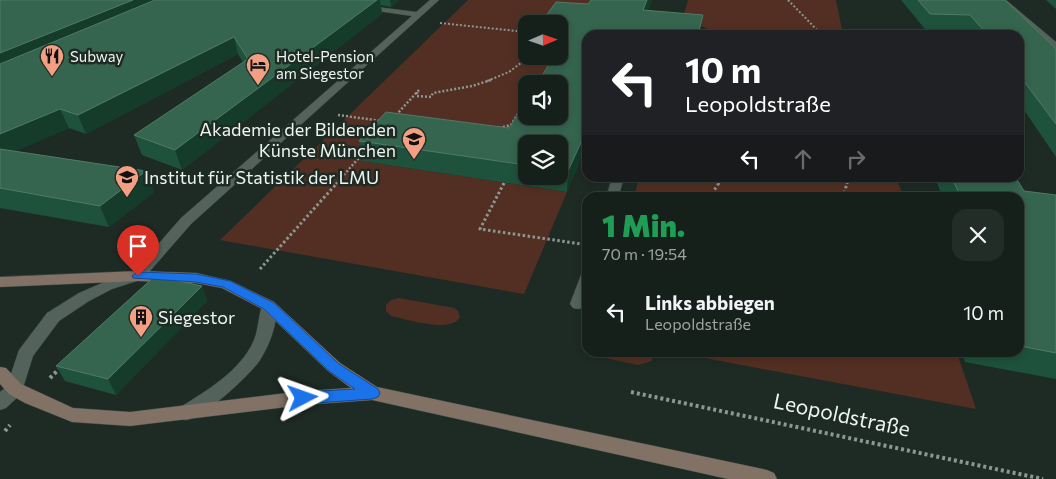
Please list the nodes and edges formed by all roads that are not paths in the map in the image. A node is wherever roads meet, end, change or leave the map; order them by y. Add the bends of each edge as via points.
1 (436, 0) edge
2 (1001, 0) edge
3 (354, 6) edge
4 (418, 15) junction
5 (1056, 47) edge
6 (138, 276) junction
7 (0, 282) edge
8 (582, 292) edge
9 (578, 304) dead end
10 (269, 306) junction
11 (0, 373) edge
12 (15, 389) junction
13 (372, 393) junction
14 (0, 403) edge
15 (185, 413) junction
16 (767, 479) edge

1 - 4 street
2 - 5 street
3 - 4 street
4 - 6 street via 186,221
6 - 7 main road
6 - 10 main road via 196,278 226,284
6 - 12 street via 100,289 53,317 25,354
8 - 9 street
10 - 13 main road via 334,367
10 - 15 street via 269,322 248,365 226,387
11 - 12 main road
12 - 14 street
12 - 15 main road via 72,416 130,419
13 - 15 main road
13 - 16 main road

